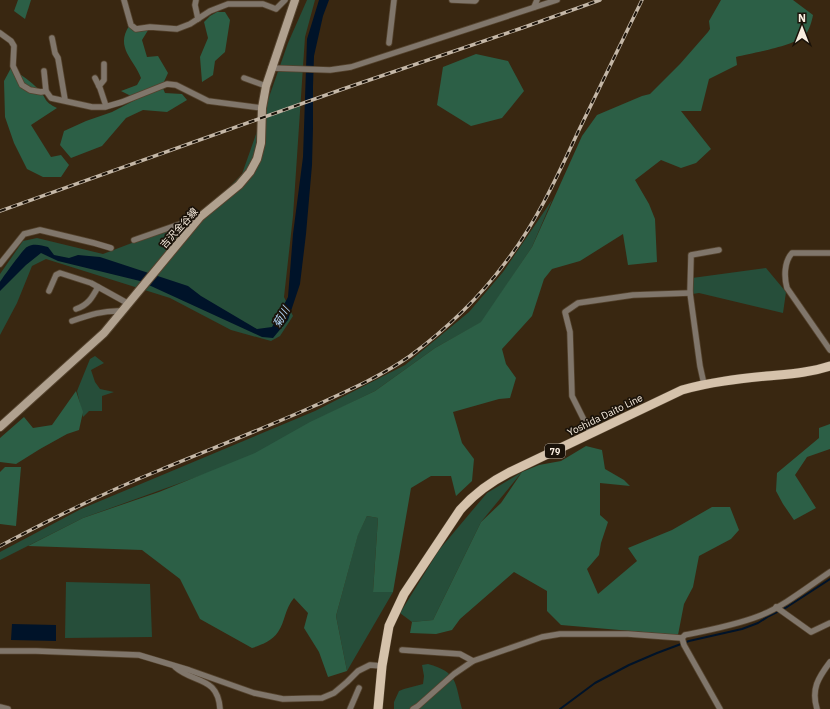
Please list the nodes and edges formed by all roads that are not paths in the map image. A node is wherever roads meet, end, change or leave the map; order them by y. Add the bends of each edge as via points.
1 (124, 0) edge
2 (196, 0) edge
3 (285, 0) edge
4 (295, 0) edge
5 (394, 0) edge
6 (452, 0) edge
7 (476, 0) edge
8 (537, 0) edge
9 (557, 0) edge
10 (534, 8) junction
11 (198, 19) junction
12 (0, 33) edge
13 (52, 38) dead end
14 (389, 43) dead end
15 (104, 64) dead end
16 (271, 68) junction
17 (44, 71) dead end
18 (95, 78) dead end
19 (244, 78) dead end
20 (99, 86) junction
21 (266, 86) junction
22 (46, 91) junction
23 (65, 100) junction
24 (106, 106) junction
25 (262, 108) junction
26 (200, 217) junction
27 (134, 240) dead end
28 (111, 248) dead end
29 (719, 250) dead end
30 (830, 253) edge
31 (0, 264) edge
32 (98, 288) junction
33 (49, 291) dead end
34 (690, 293) junction
35 (130, 302) junction
36 (76, 309) dead end
37 (122, 311) junction
38 (72, 321) dead end
39 (830, 350) edge
40 (830, 366) edge
41 (704, 384) junction
42 (0, 427) edge
43 (590, 434) junction
44 (830, 572) edge
45 (777, 608) junction
46 (830, 623) edge
47 (683, 641) junction
48 (402, 650) dead end
49 (0, 651) edge
50 (474, 661) junction
51 (830, 662) edge
52 (172, 665) junction
53 (382, 666) junction
54 (359, 688) dead end
55 (0, 707) edge
56 (8, 709) edge
57 (220, 709) edge
58 (350, 709) edge
59 (378, 709) edge
60 (413, 709) edge
61 (720, 709) edge
62 (817, 709) edge

1 - 11 street via 131,25 136,29 177,28
2 - 11 street
3 - 11 street via 276,9 263,4 228,4
4 - 16 main road, 吉沢金谷線
5 - 14 street
6 - 7 street
8 - 10 street
9 - 10 street
10 - 16 street via 351,66 330,70
12 - 22 street via 14,46 13,66 22,85 30,90
13 - 23 street
15 - 20 street via 104,80
16 - 21 main road, 吉沢金谷線
17 - 22 street
18 - 20 street
19 - 21 street
20 - 24 street
21 - 25 main road, 吉沢金谷線
22 - 23 street via 51,98
23 - 24 street via 92,107
24 - 25 street via 166,84 176,85 208,101
25 - 26 main road, 吉沢金谷線 via 261,143 250,172 239,185
26 - 27 street
26 - 35 main road, 吉沢金谷線
28 - 31 street via 40,230 24,234
29 - 34 street via 691,255
30 - 39 street via 792,253 788,258 786,282 787,288
32 - 33 street via 91,283 60,273 56,275
32 - 35 street
32 - 36 street via 90,300
34 - 41 street
34 - 43 street via 633,295 578,303 565,312 570,332 572,396
35 - 37 main road, 吉沢金谷線
37 - 38 street via 99,312
37 - 42 main road, 吉沢金谷線 via 104,333
40 - 41 main road, Yoshida Daito Line / 79 via 814,372
41 - 43 main road, Yoshida Daito Line / 79 via 682,390
43 - 53 main road, Yoshida Daito Line / 79 via 493,481 470,498 404,594 389,626
44 - 45 street
45 - 46 street via 811,632
45 - 47 street via 717,629 685,635
47 - 50 street via 628,634 560,634 542,637
47 - 61 street
48 - 50 street via 460,654
49 - 52 street via 139,655
50 - 60 street via 454,674
51 - 62 street via 817,681 814,700
52 - 53 street via 254,693 282,699 322,698 334,693 358,671 370,665
52 - 57 street via 213,687
53 - 59 main road, 79
54 - 58 street
55 - 56 street

